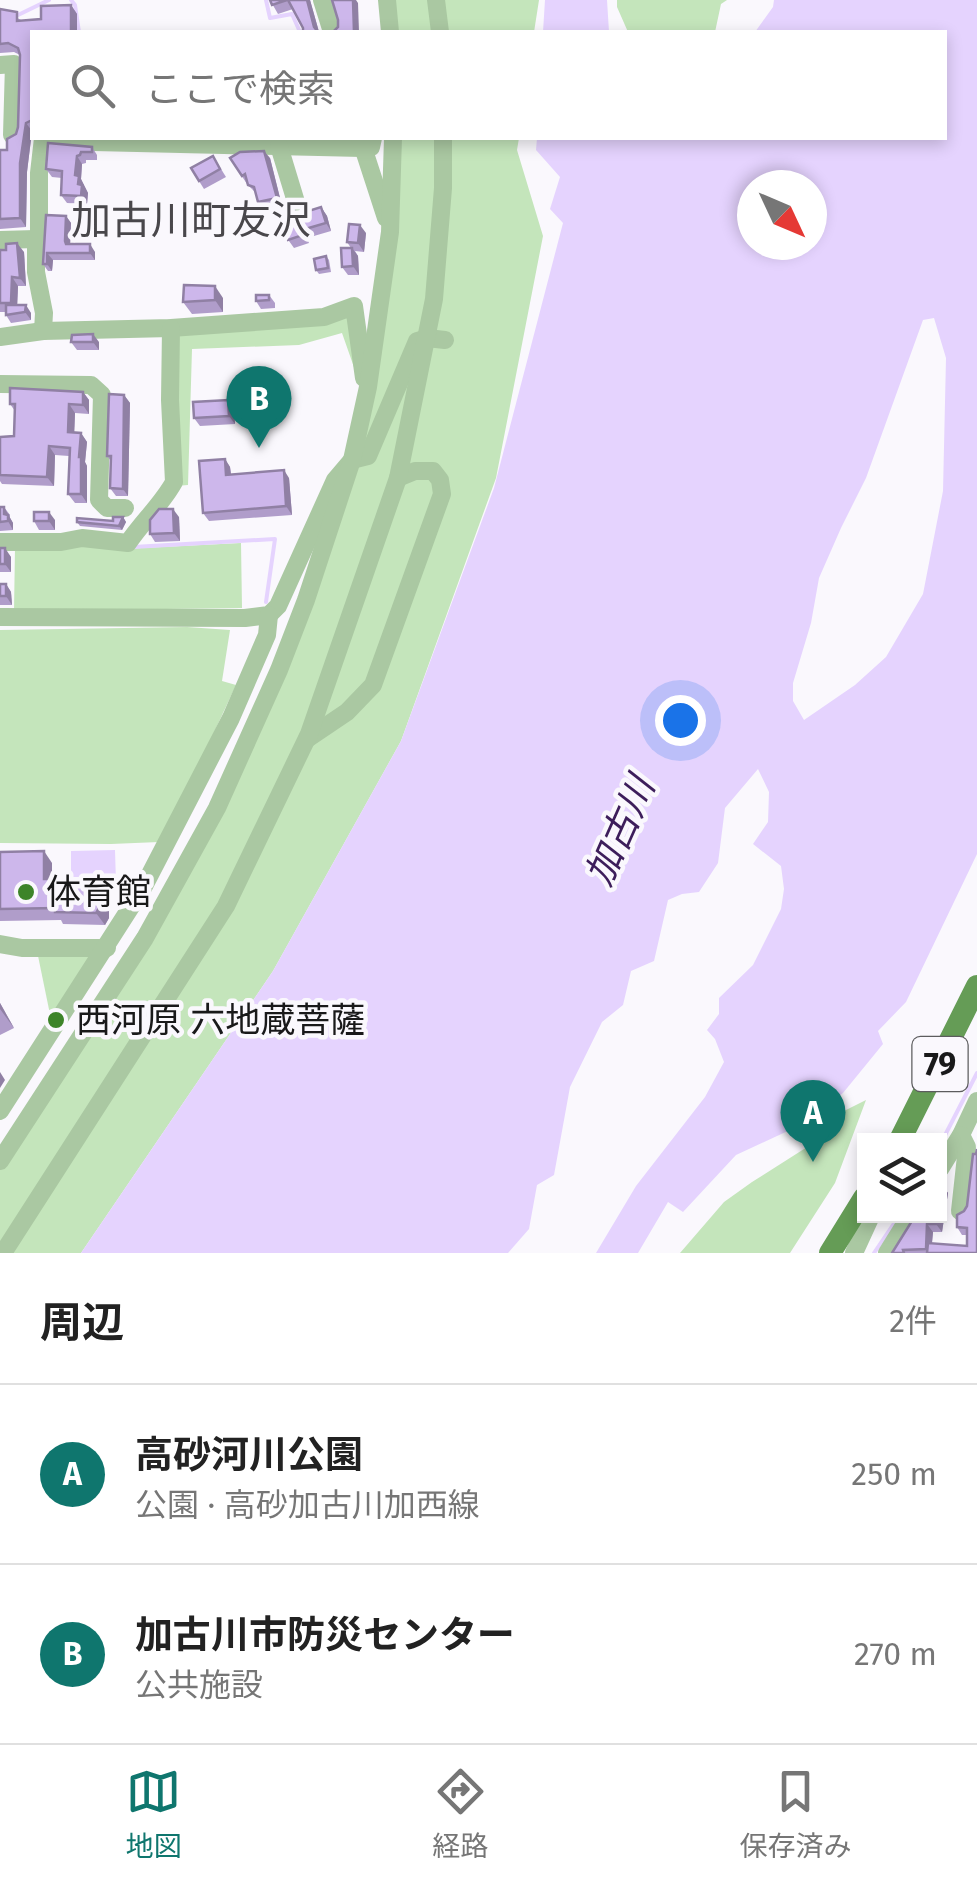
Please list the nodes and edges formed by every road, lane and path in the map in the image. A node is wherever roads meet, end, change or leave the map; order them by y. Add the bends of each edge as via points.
1 (322, 0) edge
2 (387, 0) edge
3 (436, 0) edge
4 (331, 30) edge
5 (390, 30) edge
6 (440, 30) edge
7 (0, 65) edge
8 (6, 135) edge
9 (43, 140) edge
10 (68, 140) edge
11 (393, 140) edge
12 (443, 140) edge
13 (365, 141) edge
14 (279, 146) junction
15 (296, 202) dead end
16 (390, 232) junction
17 (36, 239) junction
18 (0, 240) edge
19 (171, 328) junction
20 (42, 331) junction
21 (0, 338) edge
22 (436, 339) junction
23 (0, 384) edge
24 (368, 387) junction
25 (352, 460) junction
26 (398, 478) junction
27 (125, 508) dead end
28 (0, 542) edge
29 (269, 615) junction
30 (0, 617) edge
31 (332, 670) junction
32 (372, 684) junction
33 (306, 740) junction
34 (0, 944) edge
35 (107, 948) junction
36 (977, 986) edge
37 (977, 1101) edge
38 (0, 1111) edge
39 (904, 1133) edge
40 (961, 1135) junction
41 (947, 1157) edge
42 (0, 1161) edge
43 (857, 1209) edge
44 (960, 1210) edge
45 (868, 1223) edge
46 (906, 1223) edge
47 (3, 1253) edge
48 (830, 1253) edge
49 (854, 1253) edge
50 (887, 1253) edge

1 - 4 street
2 - 5 street
3 - 6 street
7 - 8 street via 14,64
9 - 17 street
10 - 14 street
11 - 16 street
12 - 22 street
13 - 14 street
13 - 16 street
14 - 15 street
16 - 24 street
17 - 18 street
17 - 20 street
19 - 20 street
19 - 24 street via 324,317 354,306
19 - 28 street via 174,482 168,493 128,543
20 - 21 street
22 - 25 street via 417,341 368,456
22 - 26 street
23 - 27 street via 91,385 102,395 99,500 106,508
24 - 25 street
25 - 29 street via 335,480
25 - 42 street via 279,670 217,808 145,938
26 - 31 street
26 - 32 street via 432,471 442,494
29 - 30 street
29 - 35 street via 267,635 231,718
31 - 32 street via 342,685
31 - 33 street
32 - 33 street
33 - 47 street via 226,906
34 - 35 street
35 - 38 street
36 - 39 main road, 79
37 - 40 street
40 - 41 street
40 - 44 street via 967,1146
43 - 48 main road
45 - 49 street
46 - 50 street

